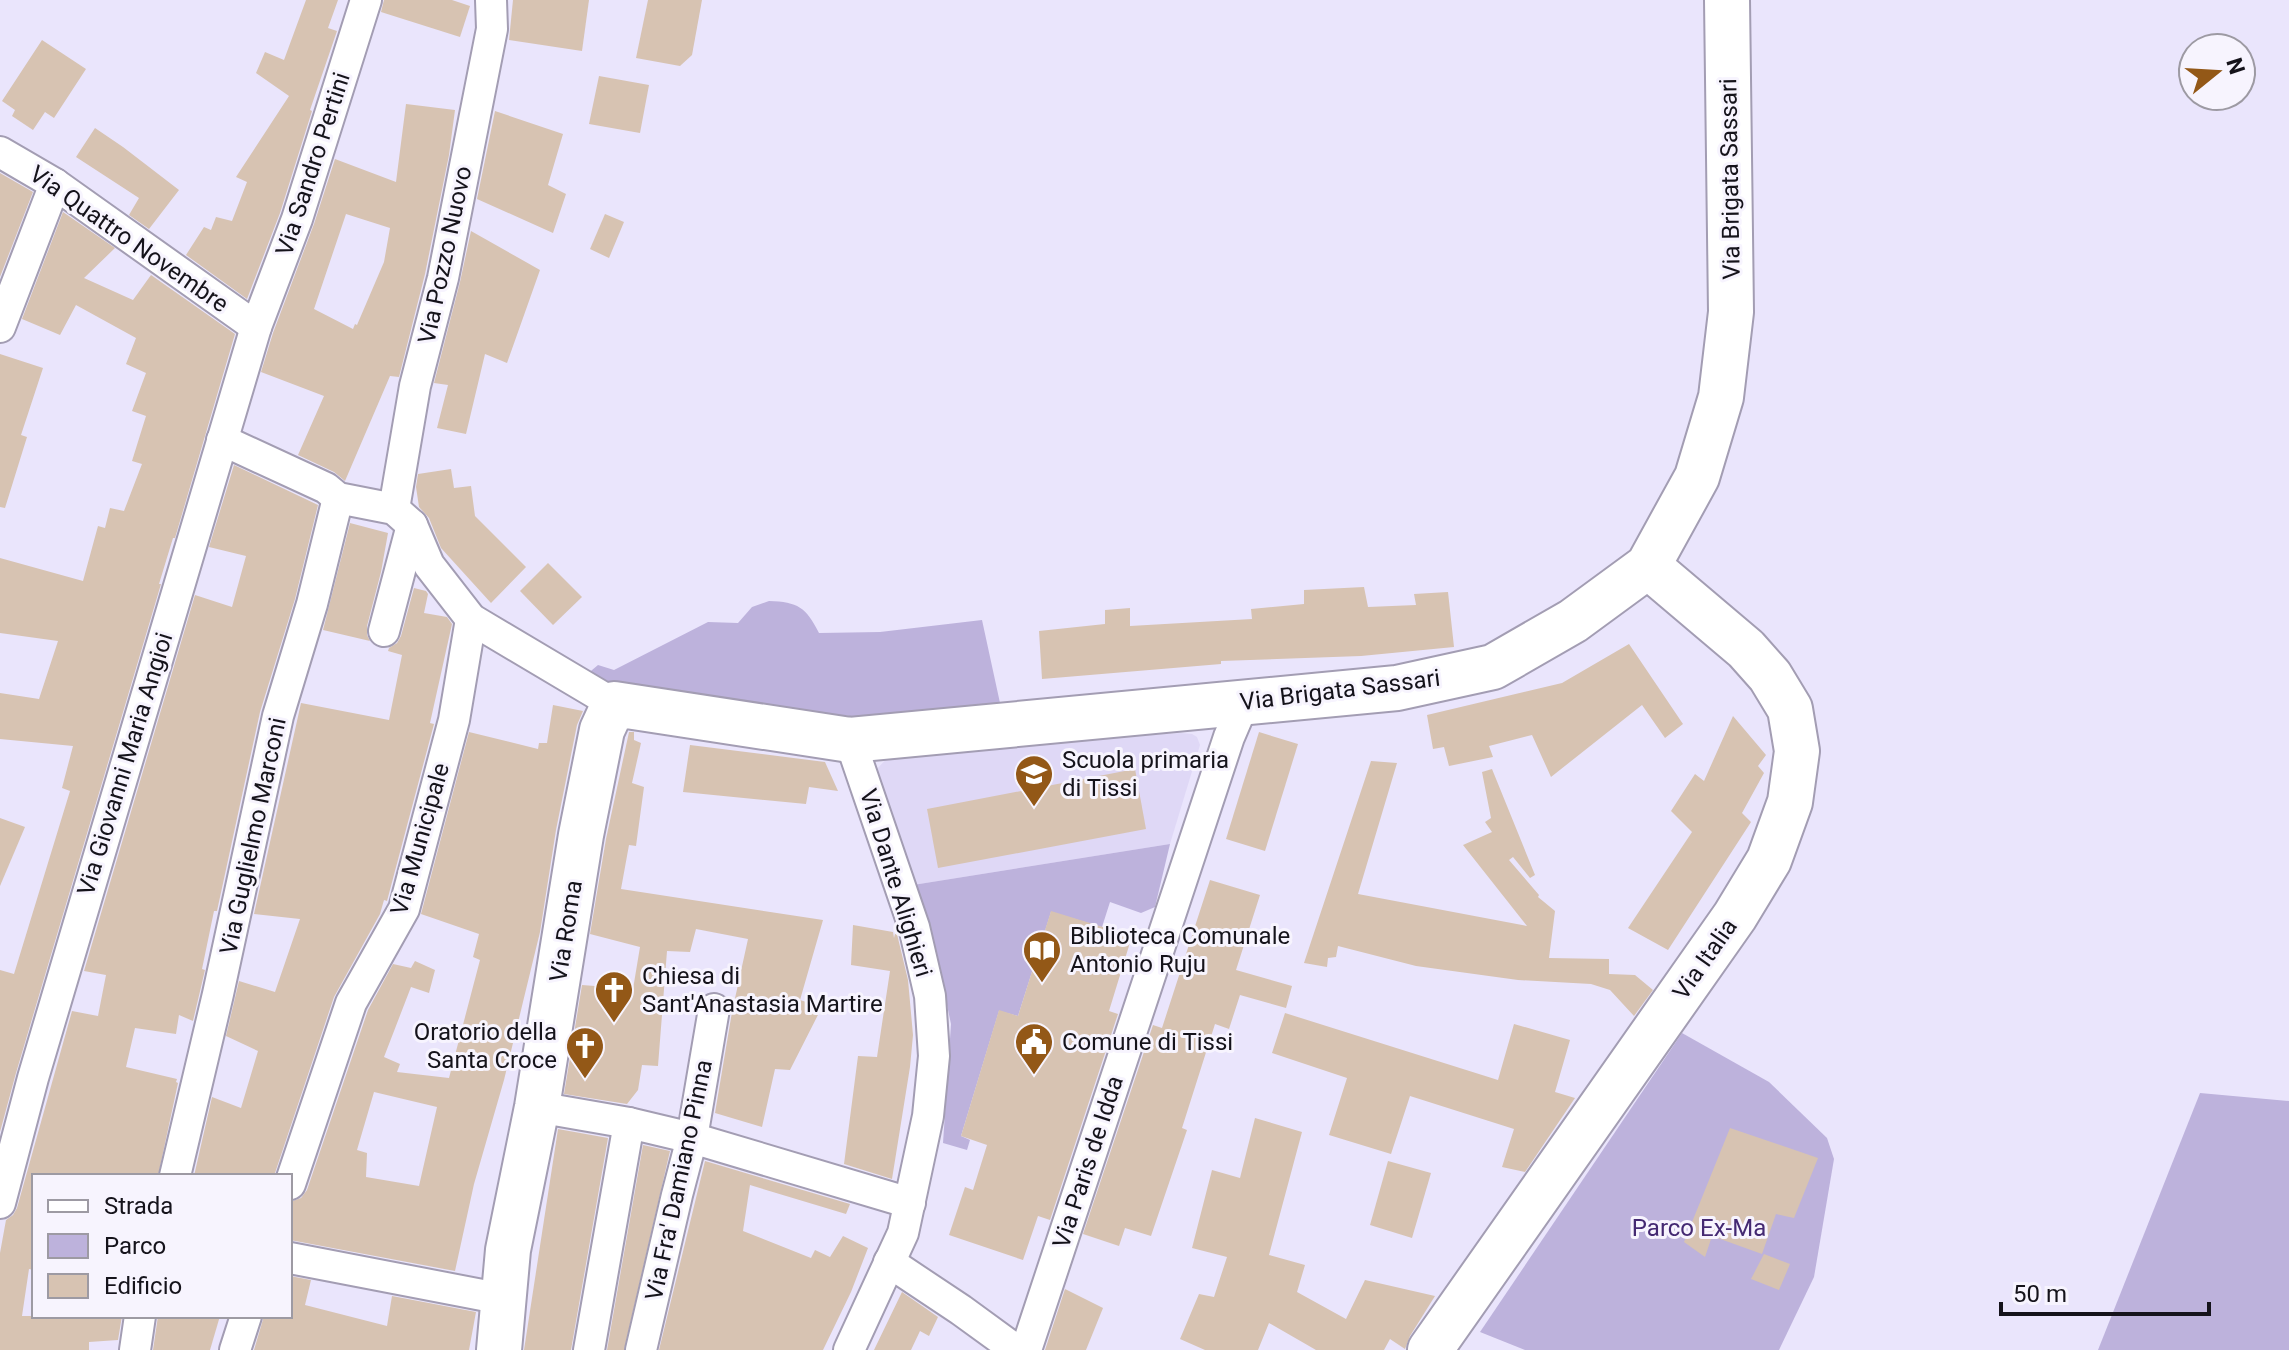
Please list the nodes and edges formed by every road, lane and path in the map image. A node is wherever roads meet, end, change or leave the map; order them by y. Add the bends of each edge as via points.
1 (366, 0) edge
2 (491, 0) edge
3 (1727, 0) edge
4 (0, 152) edge
5 (55, 184) junction
6 (0, 327) edge
7 (256, 327) junction
8 (222, 440) junction
9 (338, 498) junction
10 (403, 517) junction
11 (1648, 566) junction
12 (471, 619) junction
13 (384, 631) dead end
14 (1244, 702) junction
15 (614, 704) junction
16 (850, 740) junction
17 (714, 1009) dead end
18 (537, 1107) junction
19 (629, 1123) junction
20 (692, 1138) junction
21 (175, 1174) edge
22 (292, 1178) edge
23 (0, 1203) edge
24 (910, 1203) junction
25 (292, 1258) edge
26 (889, 1262) junction
27 (503, 1299) junction
28 (140, 1318) edge
29 (245, 1318) edge
30 (135, 1350) edge
31 (235, 1350) edge
32 (499, 1350) edge
33 (589, 1350) edge
34 (641, 1350) edge
35 (849, 1350) edge
36 (1016, 1350) edge
37 (1026, 1350) edge
38 (1430, 1350) edge

1 - 7 street, Via Sandro Pertini via 297,219
2 - 10 street, Via Pozzo Nuovo via 492,29 443,278 415,386
3 - 11 street, Via Brigata Sassari via 1731,312 1721,397 1697,477
4 - 5 street, Via Quattro Novembre
5 - 6 street
5 - 7 street, Via Quattro Novembre
7 - 8 street, Via Giovanni Maria Angioi
8 - 9 street
8 - 23 street, Via Giovanni Maria Angioi
9 - 10 street
9 - 21 street, Via Guglielmo Marconi via 278,716
10 - 12 street via 429,565
10 - 13 street, Via Pozzo Nuovo
11 - 14 street, Via Brigata Sassari via 1573,621 1493,667 1397,688
11 - 38 street, Via Italia via 1746,649 1790,709 1797,751 1790,802 1769,860 1735,916
12 - 15 street
12 - 22 street, Via Municipale via 454,720 404,909 351,1003
14 - 16 street, Via Brigata Sassari
14 - 37 street, Via Paris de Idda
15 - 16 street, Via Brigata Sassari
15 - 18 street, Via Roma via 602,730 584,820
16 - 24 street, Via Dante Alighieri via 914,927 930,996 934,1056
17 - 20 street, Via Fra' Damiano Pinna
18 - 19 street
18 - 27 street, Via Roma
19 - 20 street
19 - 33 street
20 - 24 street
20 - 34 street, Via Fra' Damiano Pinna
24 - 26 street, Via Dante Alighieri
25 - 27 street
26 - 35 street, Via Dante Alighieri
26 - 36 street
27 - 32 street, Via Roma
28 - 30 street
29 - 31 street

